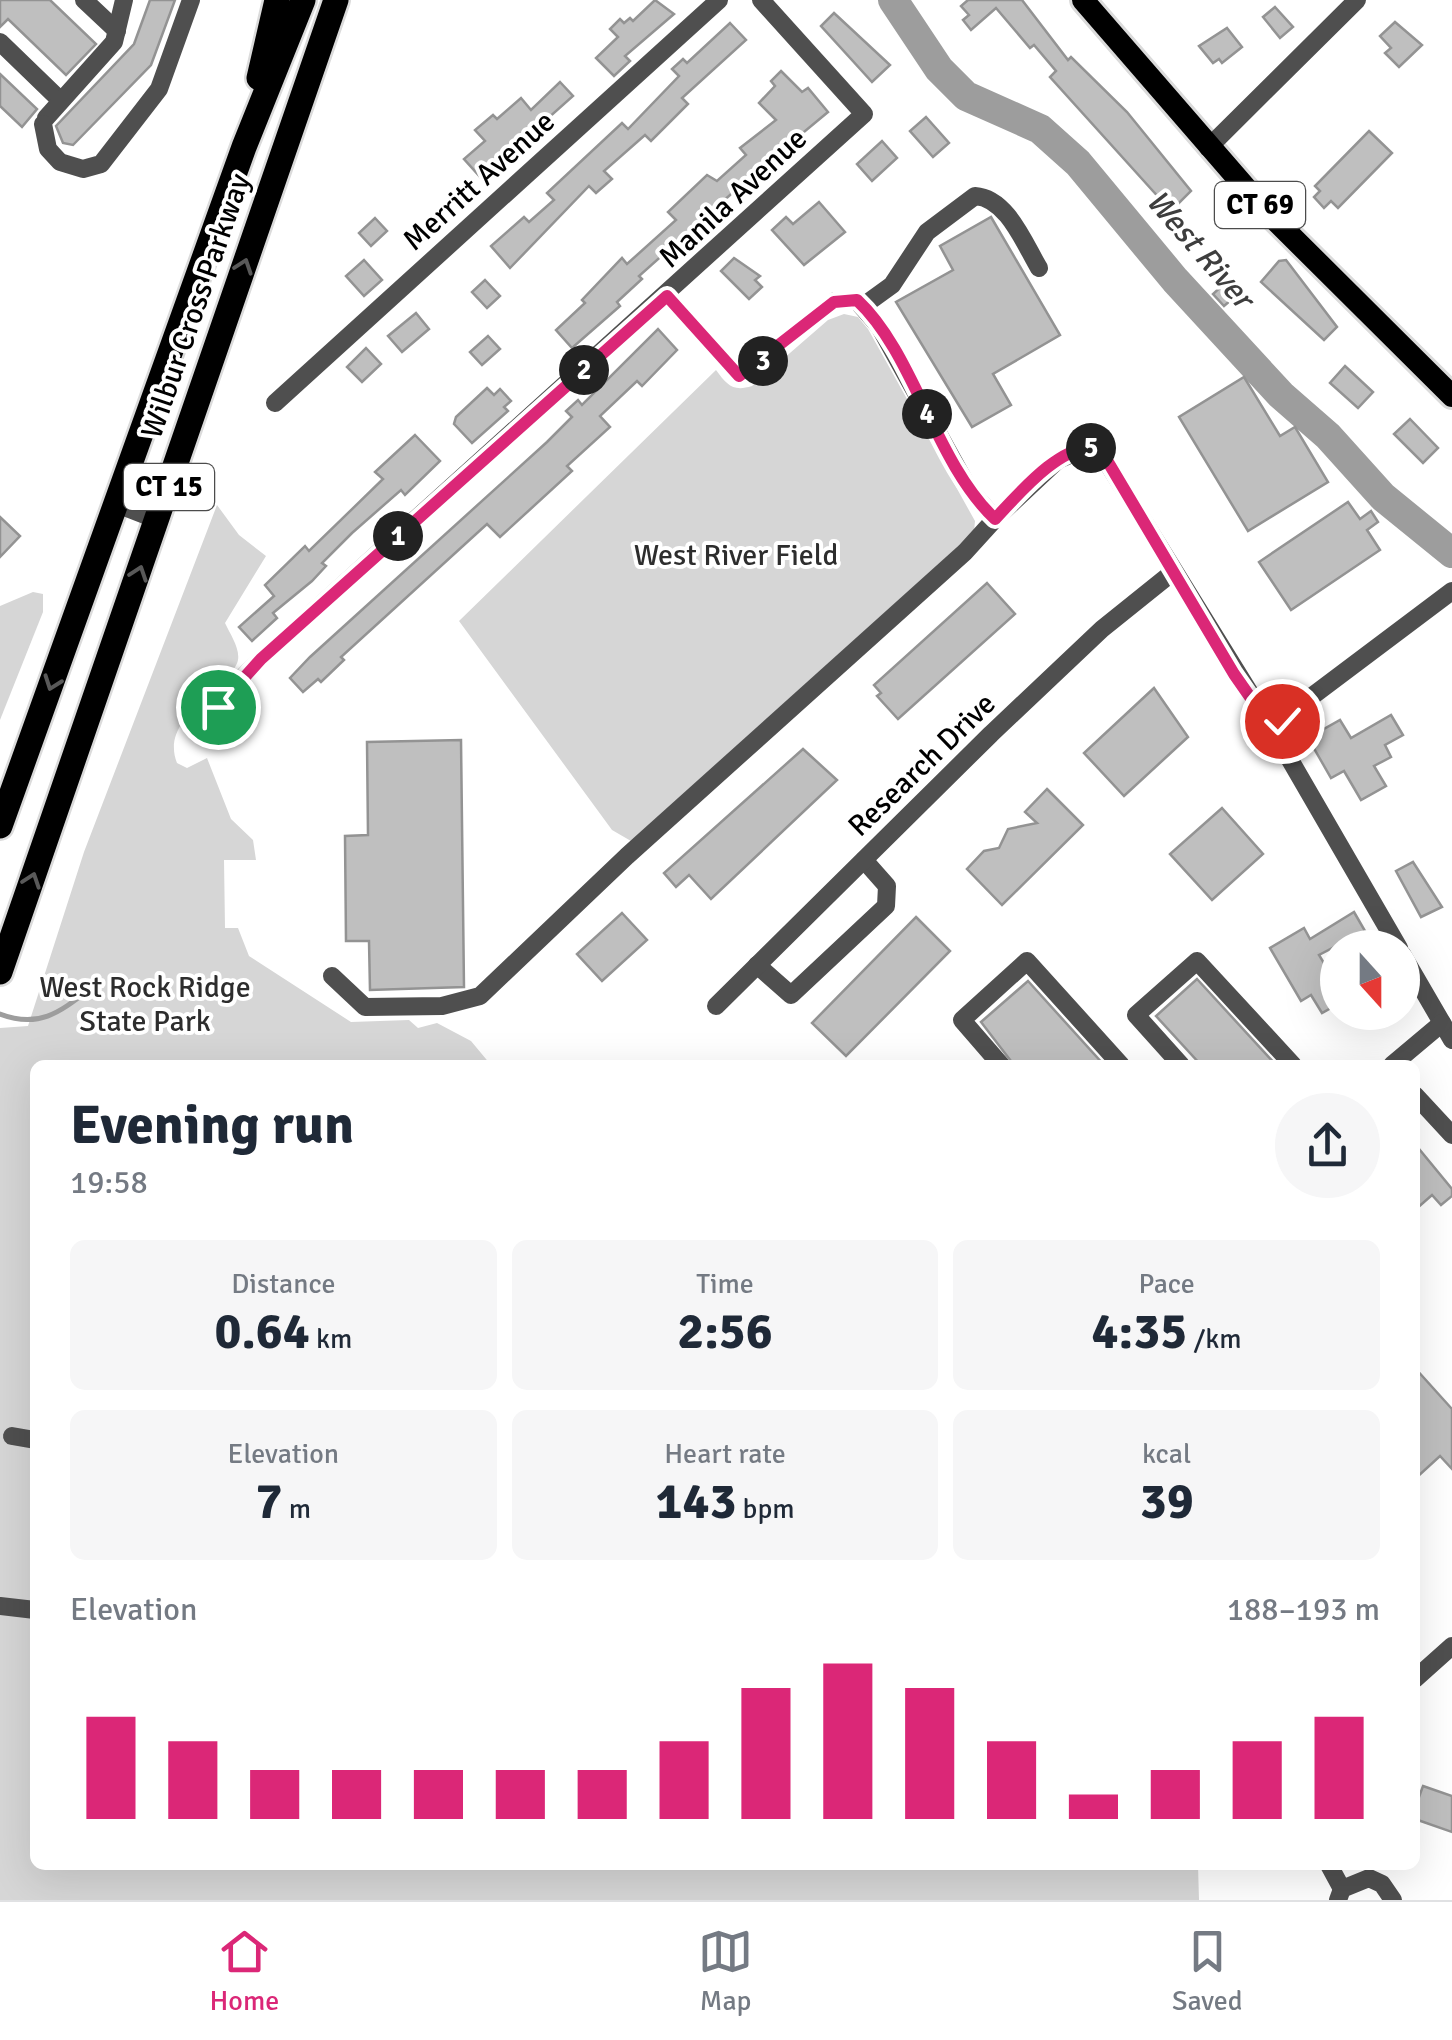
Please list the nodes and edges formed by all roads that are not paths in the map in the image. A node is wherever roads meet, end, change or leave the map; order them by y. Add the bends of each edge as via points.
1 (84, 0) edge
2 (124, 0) edge
3 (191, 0) edge
4 (277, 0) edge
5 (302, 0) edge
6 (336, 0) edge
7 (720, 0) edge
8 (762, 0) edge
9 (1084, 0) edge
10 (1343, 4) edge
11 (116, 31) junction
12 (0, 42) edge
13 (60, 100) junction
14 (244, 147) junction
15 (1208, 148) junction
16 (1038, 268) dead end
17 (667, 296) junction
18 (864, 306) junction
19 (1452, 396) edge
20 (275, 403) dead end
21 (117, 504) junction
22 (995, 519) junction
23 (158, 520) junction
24 (1173, 572) junction
25 (1452, 591) edge
26 (1271, 727) junction
27 (202, 732) dead end
28 (0, 826) edge
29 (864, 860) junction
30 (1388, 930) edge
31 (756, 966) junction
32 (0, 972) edge
33 (332, 976) dead end
34 (1420, 985) edge
35 (716, 1006) dead end
36 (1447, 1032) edge
37 (997, 1060) edge
38 (1117, 1060) edge
39 (1176, 1060) edge
40 (1288, 1060) edge
41 (1400, 1060) edge
42 (1420, 1100) edge
43 (1452, 1135) edge
44 (12, 1436) dead end
45 (30, 1439) edge
46 (0, 1606) edge
47 (30, 1609) edge
48 (1452, 1646) edge
49 (1420, 1675) edge
50 (1331, 1870) edge
51 (1340, 1894) edge
52 (1393, 1900) edge

1 - 11 street
2 - 11 street
3 - 13 street via 159,90 101,164 83,169 60,162 43,137 44,121
4 - 14 highway
5 - 14 highway, Wilbur Cross Parkway / CT 15
23 -> 6 highway, Wilbur Cross Parkway / CT 15
7 - 20 street, Merritt Avenue
8 - 17 street, Manila Avenue via 864,114
9 - 15 main road, CT 69
10 - 15 street
11 - 13 street via 114,42
12 - 13 street
14 - 21 highway, Wilbur Cross Parkway / CT 15
15 - 19 main road, CT 69
16 - 18 street via 999,206 975,196 926,232 892,285
17 - 18 street via 739,376 834,302 857,300
17 - 27 street, Manila Avenue via 261,659
18 - 22 street via 969,489
21 - 23 street
21 -> 28 highway, Wilbur Cross Parkway / CT 15
22 - 24 street via 1058,460 1088,447 1108,462
22 - 33 street via 480,996 442,1006 365,1007
32 -> 23 highway, Wilbur Cross Parkway / CT 15
24 - 26 street
24 - 29 street, Research Drive via 1102,629
25 - 26 street
26 - 30 street
29 - 31 street, Research Drive
29 - 31 street via 887,886 886,906 791,995
31 - 35 street, Research Drive
34 - 36 street
36 - 41 street
37 - 38 street via 962,1020 1027,961
39 - 40 street via 1136,1015 1198,961
42 - 43 street
44 - 45 street
46 - 47 street
48 - 49 street
50 - 51 street
51 - 52 street via 1369,1878

